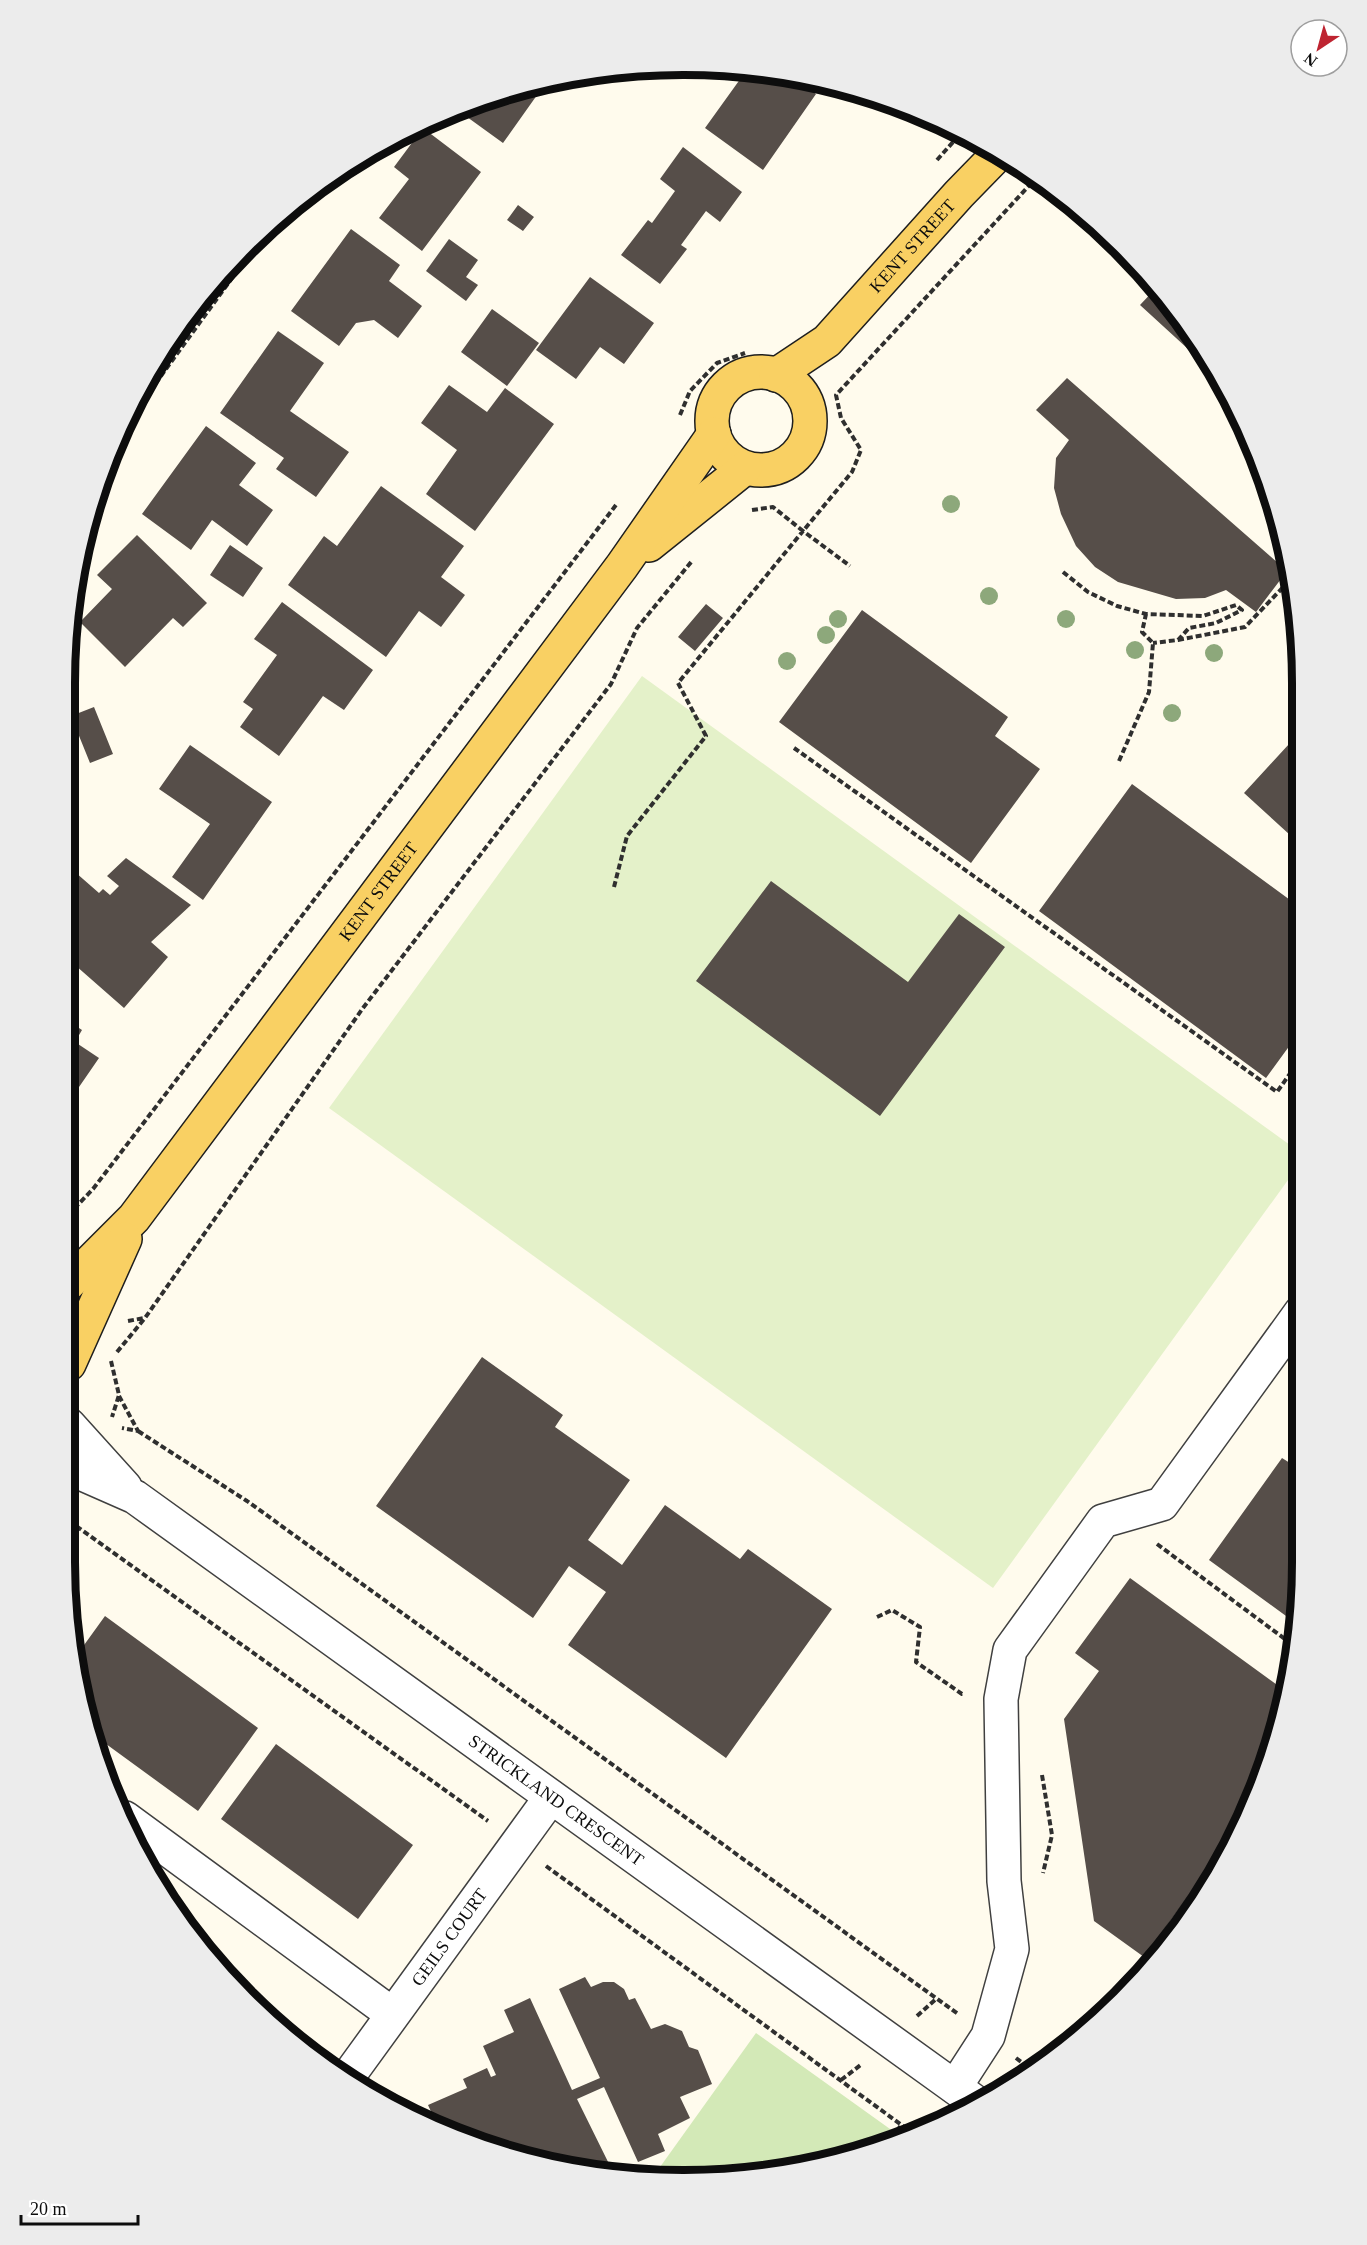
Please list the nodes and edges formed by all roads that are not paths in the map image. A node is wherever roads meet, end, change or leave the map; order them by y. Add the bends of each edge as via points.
1 (992, 160) edge
2 (827, 341) junction
3 (776, 375) junction
4 (808, 406) junction
5 (714, 434) junction
6 (745, 468) junction
7 (622, 566) junction
8 (134, 1218) junction
9 (75, 1277) edge
10 (1292, 1324) edge
11 (75, 1351) edge
12 (75, 1432) edge
13 (75, 1471) edge
14 (135, 1497) junction
15 (551, 1797) junction
16 (136, 1826) edge
17 (392, 2014) junction
18 (352, 2071) edge
19 (967, 2095) edge

1 - 2 main road, KENT STREET
2 - 3 main road, KENT STREET
2 - 4 main road, KENT STREET
3 - 4 main road via 793,384
3 - 5 main road via 750,373 728,385 715,405
4 - 6 main road via 810,427 798,454 777,468
5 - 6 main road via 729,458
5 - 7 main road, KENT STREET
6 - 7 main road, KENT STREET
7 - 8 main road, KENT STREET
8 - 9 main road, KENT STREET
8 - 11 main road, KENT STREET
10 - 19 street via 1162,1504 1104,1521 1010,1650 1001,1700 1004,1881 1012,1949
12 - 14 street, STRICKLAND CRESCENT
13 - 14 street, STRICKLAND CRESCENT
14 - 15 street, STRICKLAND CRESCENT
15 - 17 street, GEILS COURT
15 - 19 street, STRICKLAND CRESCENT
16 - 17 street
17 - 18 street, GEILS COURT

